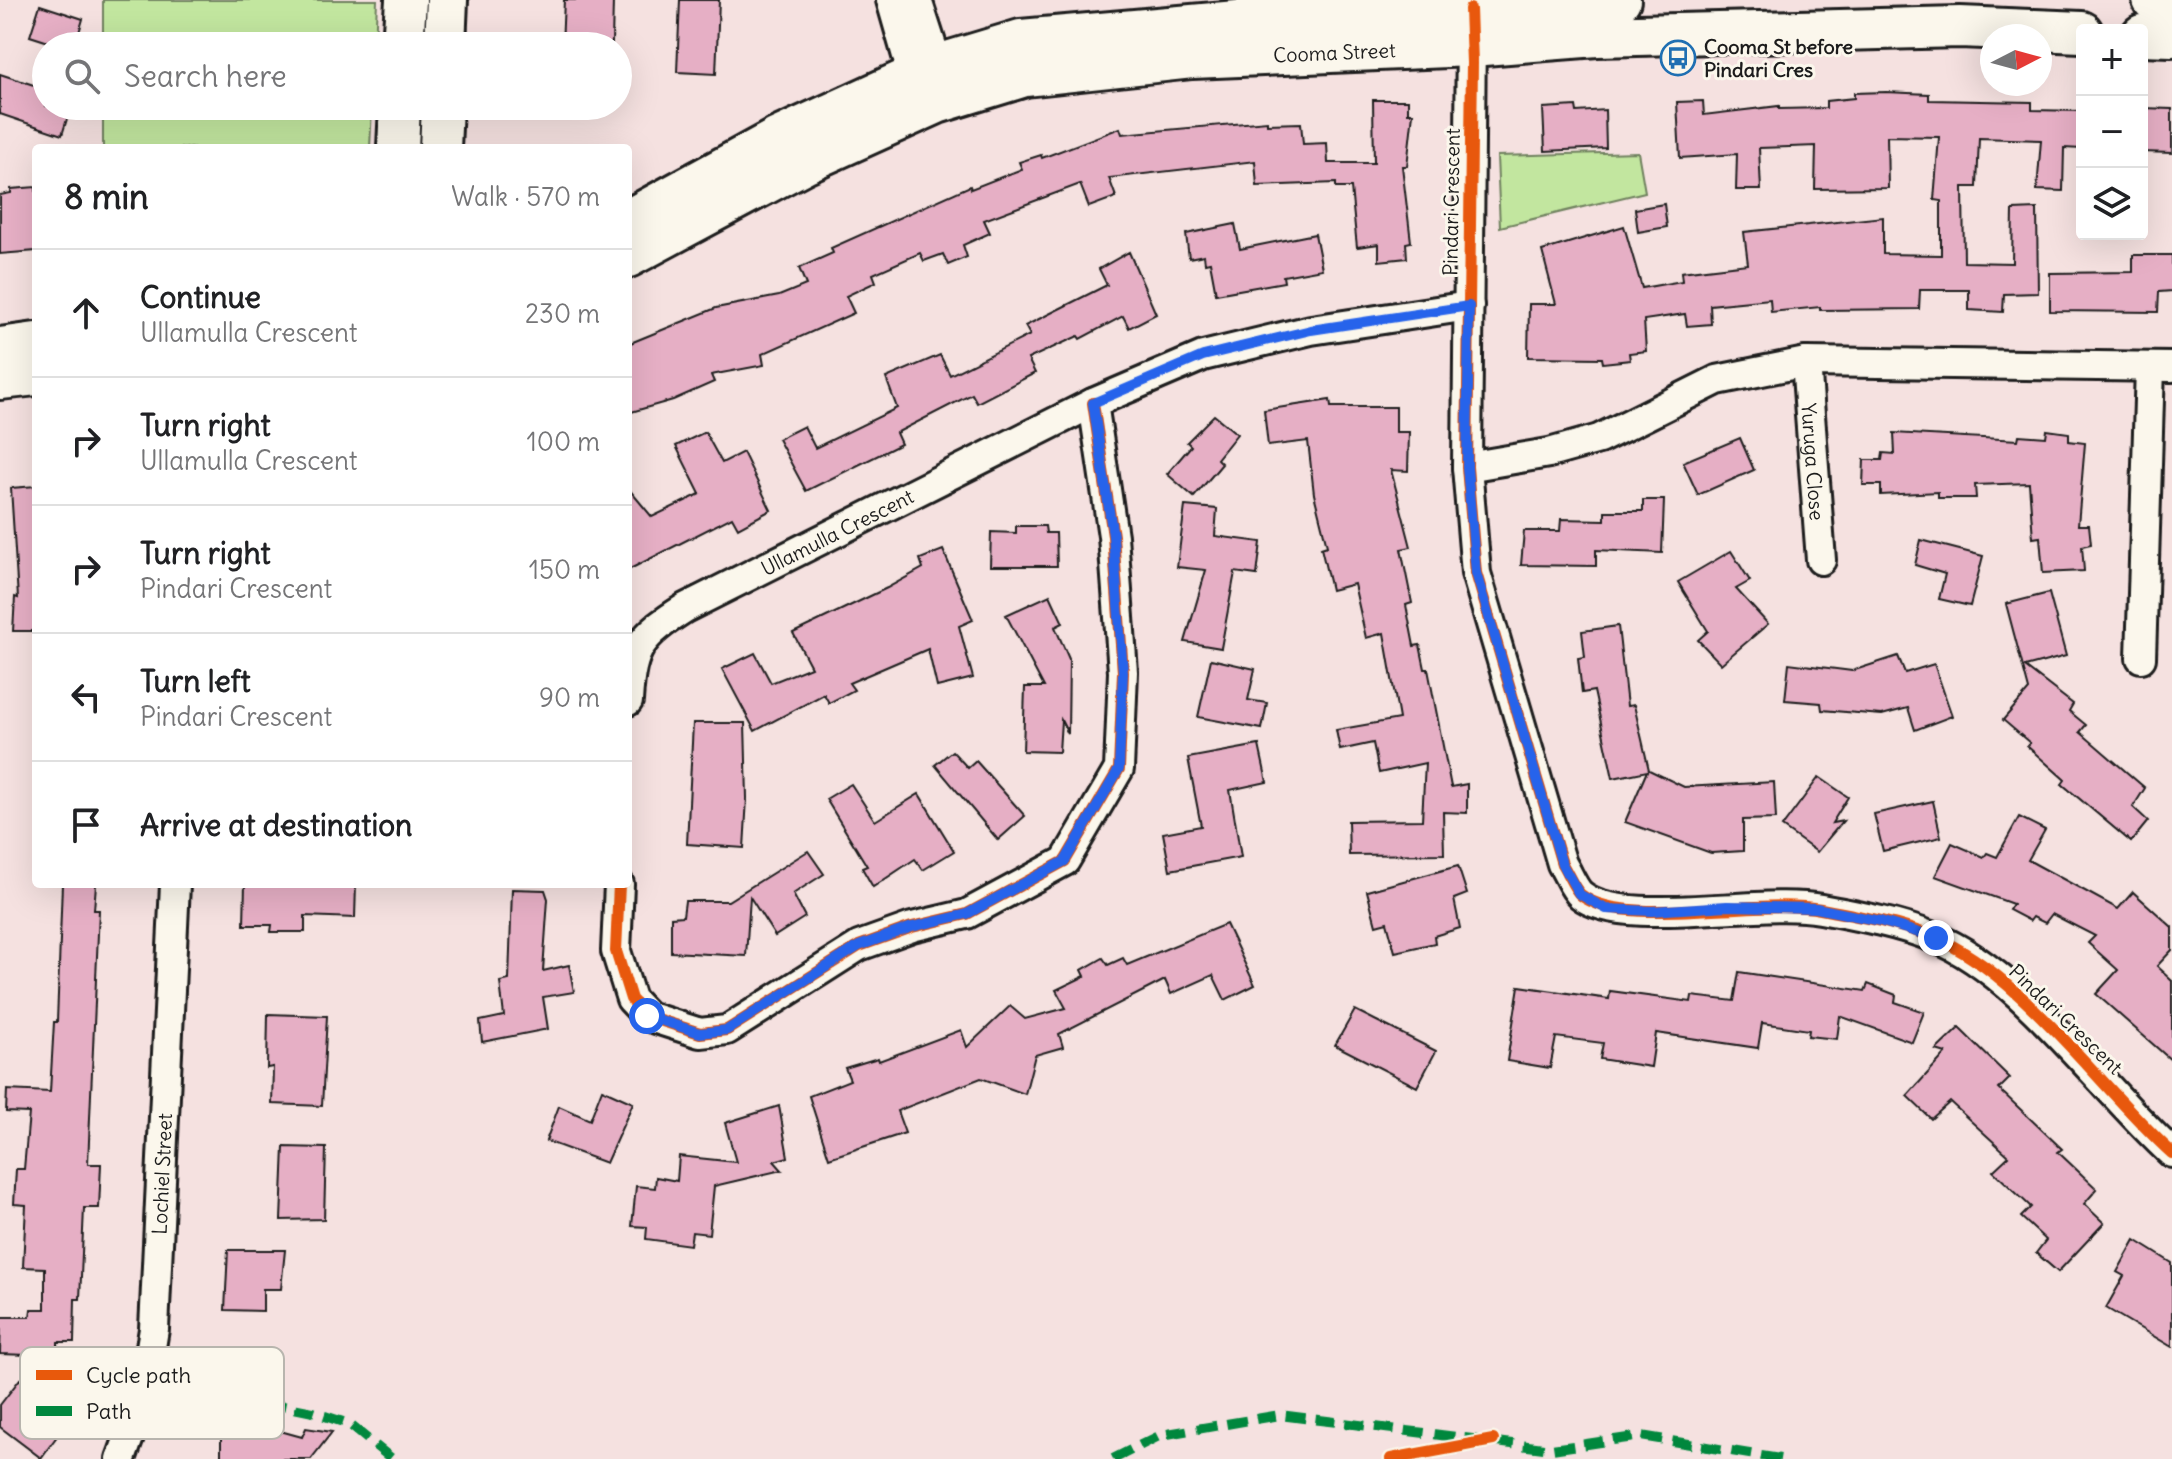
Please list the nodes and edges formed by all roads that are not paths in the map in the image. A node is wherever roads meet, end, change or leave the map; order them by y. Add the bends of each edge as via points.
1 (406, 0) edge
2 (447, 0) edge
3 (891, 0) edge
4 (917, 0) edge
5 (1620, 0) edge
6 (2153, 0) edge
7 (2172, 1) edge
8 (1471, 27) junction
9 (404, 32) edge
10 (446, 32) edge
11 (2076, 32) edge
12 (2148, 35) edge
13 (2172, 36) edge
14 (930, 82) junction
15 (399, 120) edge
16 (441, 120) edge
17 (398, 144) edge
18 (440, 144) edge
19 (632, 218) edge
20 (632, 255) edge
21 (1469, 306) junction
22 (32, 344) edge
23 (0, 348) edge
24 (1806, 362) junction
25 (2161, 367) edge
26 (32, 375) edge
27 (0, 379) edge
28 (1093, 403) junction
29 (1467, 467) junction
30 (1821, 560) dead end
31 (2141, 658) dead end
32 (632, 676) edge
33 (175, 888) edge
34 (619, 888) edge
35 (2172, 1153) edge
36 (151, 1347) edge
37 (128, 1439) edge
38 (121, 1459) edge

1 - 9 main road
2 - 10 main road
3 - 14 street
4 - 14 street
5 - 8 main road, Cooma Street
6 - 7 main road
8 - 11 main road, Cooma Street via 1597,36 1960,27
8 - 14 main road, Cooma Street via 1305,15 1021,40
8 - 21 street, Pindari Crescent
12 - 13 main road
14 - 19 main road, Cooma Street via 776,139
14 - 20 main road, Cooma Street via 804,163
15 - 17 main road
16 - 18 main road
21 - 28 street, Ullamulla Crescent via 1311,330 1203,356
21 - 29 street, Pindari Crescent
22 - 23 main road
24 - 25 street
24 - 29 street via 1717,380 1599,439
24 - 30 street, Yuruga Close
25 - 31 street
26 - 27 main road
28 - 32 street, Ullamulla Crescent via 685,608 644,636
28 - 34 street via 1113,536 1122,657 1119,769 1065,861 967,914 859,946 727,1030 700,1033 647,1016 631,999 616,951
29 - 35 street, Pindari Crescent via 1476,573 1562,864 1579,894 1606,909 1637,911 1816,908 1936,938 2018,994
33 - 36 street, Lochiel Street
37 - 38 street, Lochiel Street

